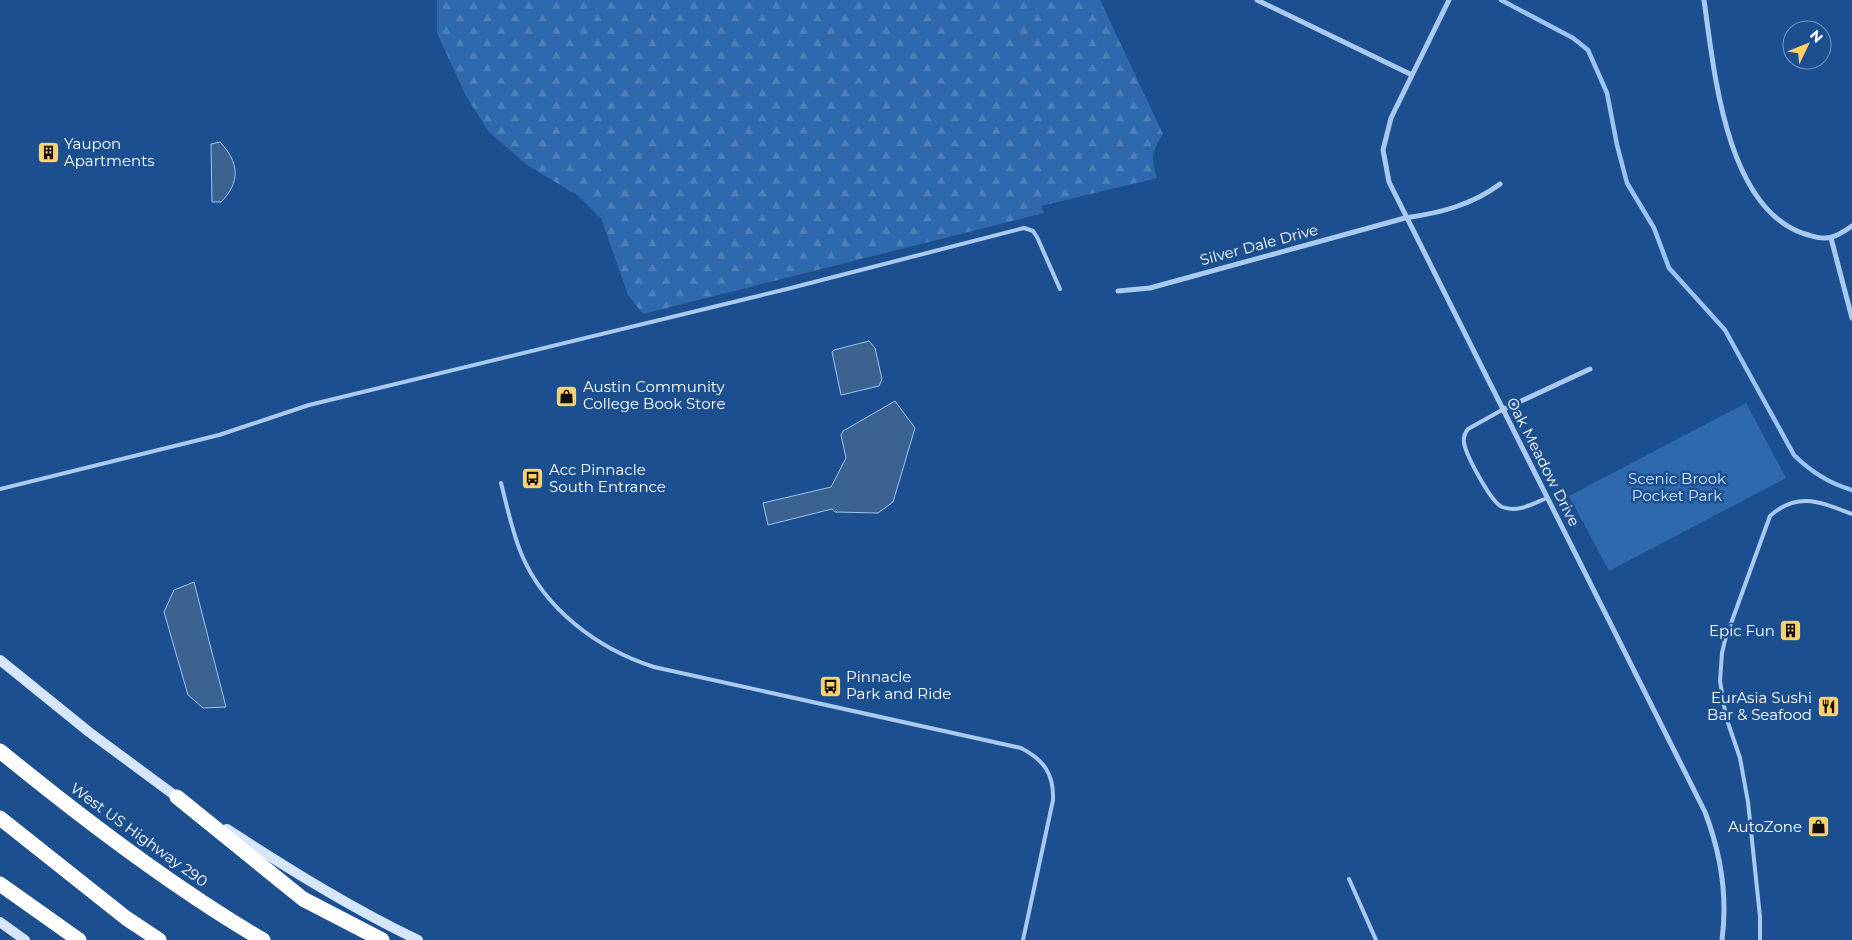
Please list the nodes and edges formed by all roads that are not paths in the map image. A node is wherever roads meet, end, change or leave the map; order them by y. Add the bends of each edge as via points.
1 (1257, 0) edge
2 (1448, 0) edge
3 (1704, 0) edge
4 (1410, 74) junction
5 (1500, 184) dead end
6 (1406, 218) junction
7 (1852, 226) edge
8 (1831, 238) junction
9 (1060, 289) dead end
10 (1118, 291) dead end
11 (1852, 318) edge
12 (1590, 369) dead end
13 (1502, 410) junction
14 (501, 483) dead end
15 (0, 489) edge
16 (1547, 498) junction
17 (1852, 514) edge
18 (0, 660) edge
19 (0, 751) edge
20 (177, 797) junction
21 (0, 818) edge
22 (1349, 879) dead end
23 (0, 884) edge
24 (0, 922) edge
25 (25, 940) edge
26 (79, 940) edge
27 (159, 940) edge
28 (263, 940) edge
29 (382, 940) edge
30 (418, 940) edge
31 (1023, 940) edge
32 (1376, 940) edge
33 (1722, 940) edge
34 (1760, 940) edge

1 - 4 street
2 - 4 street, Oak Meadow Drive
3 - 8 street via 1724,120 1747,180 1762,202 1784,224 1816,237
4 - 6 street, Oak Meadow Drive via 1391,118 1384,150 1389,182
5 - 6 street, Silver Dale Drive via 1473,202
6 - 10 street, Silver Dale Drive via 1150,288
6 - 13 street, Oak Meadow Drive
7 - 8 street
8 - 11 street
9 - 15 lane via 1037,237 1024,228 309,405 219,435
12 - 13 street
13 - 16 street, Oak Meadow Drive
13 - 16 lane via 1468,429 1464,443 1467,451 1492,499 1500,506 1516,509
14 - 31 lane via 517,542 534,578 572,621 618,654 668,670 1020,748 1041,761 1053,782 1053,800
16 - 33 street, Oak Meadow Drive via 1705,812 1722,871
17 - 34 lane via 1816,500 1802,500 1787,504 1770,516 1734,611 1722,653 1720,681 1726,717 1740,758 1748,802
18 - 20 main road
19 - 28 highway, West US Highway 290 via 50,792 217,913
20 - 29 highway via 303,899
20 - 30 main road via 302,878
21 - 27 highway via 126,918
22 - 32 lane
23 - 26 highway
24 - 25 main road

